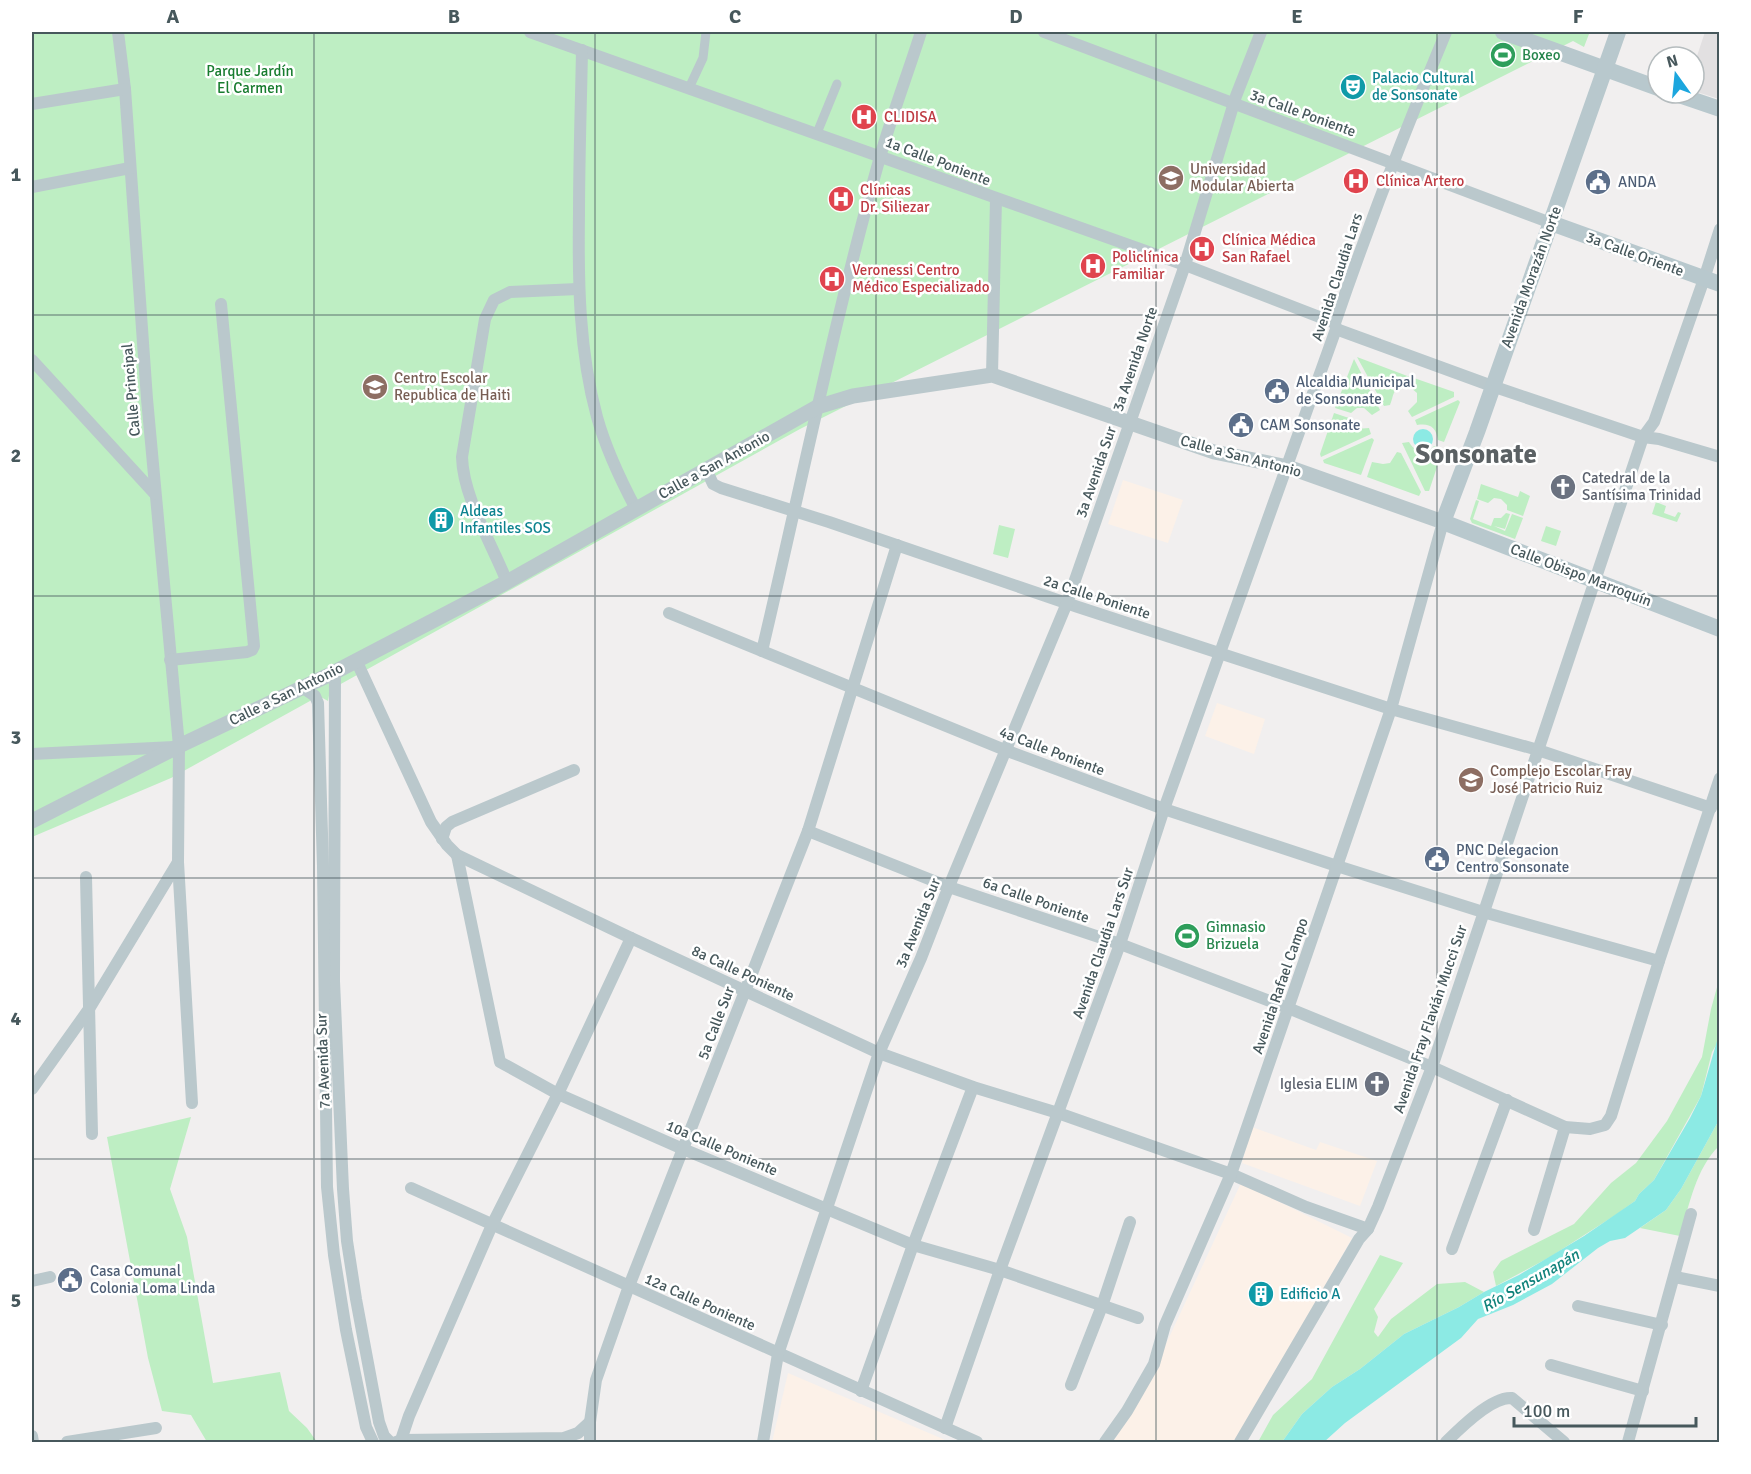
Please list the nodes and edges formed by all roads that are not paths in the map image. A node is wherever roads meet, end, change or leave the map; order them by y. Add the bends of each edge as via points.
1 (118, 32) edge
2 (530, 32) edge
3 (706, 32) edge
4 (921, 32) edge
5 (1044, 32) edge
6 (1261, 32) edge
7 (1446, 32) edge
8 (1503, 32) edge
9 (1618, 32) edge
10 (1073, 36) edge
11 (582, 50) junction
12 (1605, 69) junction
13 (837, 84) dead end
14 (1646, 84) edge
15 (125, 88) junction
16 (689, 88) junction
17 (32, 104) edge
18 (1234, 104) junction
19 (817, 134) junction
20 (880, 155) junction
21 (1392, 162) junction
22 (130, 168) junction
23 (32, 187) edge
24 (996, 199) junction
25 (1551, 223) junction
26 (1719, 229) edge
27 (1185, 265) junction
28 (1712, 282) edge
29 (578, 289) junction
30 (221, 304) dead end
31 (1336, 326) junction
32 (32, 360) edge
33 (992, 375) junction
34 (1492, 386) junction
35 (817, 406) junction
36 (1129, 424) junction
37 (1643, 437) junction
38 (1719, 457) edge
39 (1288, 466) junction
40 (706, 470) junction
41 (155, 494) junction
42 (636, 508) junction
43 (795, 512) junction
44 (1443, 522) junction
45 (897, 545) junction
46 (1594, 581) junction
47 (507, 582) junction
48 (1067, 603) junction
49 (669, 613) dead end
50 (1719, 629) edge
51 (762, 651) junction
52 (1221, 653) junction
53 (170, 660) junction
54 (356, 660) junction
55 (335, 671) junction
56 (302, 687) junction
57 (854, 687) junction
58 (1391, 709) junction
59 (179, 746) junction
60 (1005, 750) junction
61 (1538, 750) junction
62 (32, 754) edge
63 (574, 770) dead end
64 (1719, 778) edge
65 (1711, 808) junction
66 (1164, 809) junction
67 (32, 821) edge
68 (808, 831) junction
69 (442, 839) junction
70 (457, 855) junction
71 (178, 862) junction
72 (1337, 867) junction
73 (86, 877) dead end
74 (949, 887) junction
75 (1483, 912) junction
76 (631, 938) junction
77 (1120, 944) junction
78 (1659, 961) junction
79 (745, 990) junction
80 (1288, 1008) junction
81 (89, 1009) junction
82 (879, 1053) junction
83 (1432, 1067) junction
84 (973, 1087) junction
85 (32, 1089) edge
86 (558, 1094) junction
87 (1507, 1100) junction
88 (192, 1103) dead end
89 (1058, 1113) junction
90 (1565, 1127) junction
91 (92, 1134) dead end
92 (683, 1149) junction
93 (1231, 1174) junction
94 (411, 1188) dead end
95 (827, 1209) junction
96 (1691, 1214) dead end
97 (1130, 1222) dead end
98 (492, 1225) junction
99 (1368, 1229) junction
100 (1534, 1230) dead end
101 (913, 1245) junction
102 (1452, 1249) dead end
103 (1000, 1270) junction
104 (1675, 1277) junction
105 (50, 1278) dead end
106 (32, 1281) edge
107 (1719, 1286) edge
108 (629, 1287) junction
109 (1102, 1306) junction
110 (1578, 1306) dead end
111 (1138, 1318) dead end
112 (1662, 1325) junction
113 (778, 1354) junction
114 (1551, 1365) dead end
115 (1071, 1385) dead end
116 (861, 1391) junction
117 (1643, 1391) junction
118 (590, 1422) junction
119 (156, 1428) dead end
120 (945, 1428) junction
121 (32, 1436) edge
122 (396, 1442) edge
123 (33, 1443) edge
124 (67, 1443) edge
125 (373, 1443) edge
126 (590, 1443) edge
127 (763, 1443) edge
128 (977, 1443) edge
129 (1105, 1443) edge
130 (1240, 1443) edge
131 (1446, 1443) edge
132 (1564, 1443) edge
133 (1628, 1443) edge

1 - 15 street, Calle Principal
2 - 11 street, 1a Calle Poniente
3 - 16 street via 703,58
4 - 20 street
5 - 10 street, 3a Calle Poniente
6 - 18 street, 3a Avenida Norte
7 - 21 street, Avenida Claudia Lars
8 - 12 main road
9 - 12 main road, Avenida Morazán Norte
10 - 18 street, 3a Calle Poniente
11 - 16 street, 1a Calle Poniente
11 - 29 street
12 - 14 main road
12 - 25 main road, Avenida Morazán Norte
13 - 19 street
15 - 17 street
15 - 22 street, Calle Principal
16 - 19 street, 1a Calle Poniente
18 - 21 street, 3a Calle Poniente
18 - 27 street, 3a Avenida Norte
19 - 20 street, 1a Calle Poniente
20 - 24 street, 1a Calle Poniente
20 - 35 street
21 - 25 street, 3a Calle Poniente
21 - 31 street, Avenida Claudia Lars
22 - 23 street
22 - 41 street, Calle Principal
24 - 27 street, 1a Calle Poniente
24 - 33 street
25 - 28 main road, 3a Calle Oriente
25 - 34 main road, Avenida Morazán Norte
26 - 28 street, Avenida Fray Flavián Mucci Sur
27 - 31 street, 1a Calle Poniente
27 - 36 street, 3a Avenida Norte
28 - 37 street, Avenida Fray Flavián Mucci Sur via 1654,422
29 - 42 street via 590,386 598,418 614,464
29 - 47 street via 510,292 494,300 485,319 462,472
30 - 53 street via 254,646 247,652
31 - 34 street, 1a Calle Poniente
31 - 39 street, Avenida Claudia Lars
32 - 41 street
33 - 35 street, Calle a San Antonio via 919,384
33 - 36 street, Calle a San Antonio
34 - 37 street, 1a Calle Poniente
34 - 44 main road, Avenida Morazán Norte
35 - 40 street, Calle a San Antonio
35 - 43 street
36 - 39 street, Calle a San Antonio via 1214,452
36 - 48 street, 3a Avenida Sur
37 - 38 street, 1a Calle Poniente
37 - 46 street, Avenida Fray Flavián Mucci Sur
39 - 44 street, Calle a San Antonio
39 - 52 street, Avenida Claudia Lars Sur
40 - 42 street, Calle a San Antonio
40 - 43 street, 2a Calle Poniente via 713,484 721,488
41 - 53 street, Calle Principal
42 - 47 street, Calle a San Antonio
43 - 45 street, 2a Calle Poniente
43 - 51 street
44 - 46 main road, Calle Obispo Marroquín
44 - 58 street, Avenida Rafael Campo
45 - 48 street, 2a Calle Poniente
45 - 57 street, 5a Calle Sur
46 - 50 main road, Calle Obispo Marroquín
46 - 61 street, Avenida Fray Flavián Mucci Sur
47 - 54 street, Calle a San Antonio
48 - 52 street, 2a Calle Poniente
48 - 60 street, 3a Avenida Sur
49 - 51 street, 4a Calle Poniente
51 - 57 street, 4a Calle Poniente
52 - 58 street, 2a Calle Poniente
52 - 66 street, Avenida Claudia Lars Sur
53 - 59 street, Calle Principal
54 - 55 street, Calle a San Antonio
54 - 69 street, 8a Calle Poniente
55 - 56 street, Calle a San Antonio
55 - 122 street, 7a Avenida Sur via 334,981 347,1241 379,1422 384,1436
56 - 59 street, Calle a San Antonio
56 - 125 street, 7a Avenida Sur via 318,703 327,1187 346,1330 366,1427
57 - 60 street, 4a Calle Poniente
57 - 68 street, 5a Calle Sur
58 - 61 street, 2a Calle Poniente
58 - 72 street, Avenida Rafael Campo
59 - 62 street
59 - 67 street, Calle a San Antonio
59 - 71 street, Calle Principal
60 - 66 street, 4a Calle Poniente
60 - 74 street, 3a Avenida Sur
61 - 65 street, 2a Calle Poniente
61 - 75 street, Avenida Fray Flavián Mucci Sur
63 - 69 street via 452,822
64 - 65 street
65 - 78 street
66 - 72 street, 4a Calle Poniente
66 - 77 street, Avenida Claudia Lars Sur
68 - 74 street, 6a Calle Poniente
68 - 79 street, 5a Calle Sur
69 - 70 street, 8a Calle Poniente
70 - 76 street, 8a Calle Poniente
70 - 86 street, 10a Calle Poniente via 500,1062
71 - 81 street
71 - 88 street, Calle Principal
72 - 75 street, 4a Calle Poniente
72 - 80 street, Avenida Rafael Campo
73 - 81 street
74 - 77 street, 6a Calle Poniente
74 - 82 street, 3a Avenida Sur
75 - 78 street, 4a Calle Poniente
75 - 83 street, Avenida Fray Flavián Mucci Sur
76 - 79 street, 8a Calle Poniente
76 - 86 street
77 - 80 street, 6a Calle Poniente
77 - 89 street, Avenida Claudia Lars Sur
78 - 90 street via 1611,1116 1605,1125 1590,1129
79 - 82 street, 8a Calle Poniente
79 - 92 street, 5a Calle Sur
80 - 83 street, 6a Calle Poniente
80 - 93 street, Avenida Rafael Campo
81 - 85 street
81 - 91 street
82 - 84 street, 8a Calle Poniente
82 - 95 street, 3a Avenida Sur
83 - 87 street, 6a Calle Poniente
83 - 99 street, Avenida Fray Flavián Mucci Sur
84 - 89 street, 8a Calle Poniente
84 - 101 street
86 - 92 street, 10a Calle Poniente
86 - 98 street
87 - 90 street, 6a Calle Poniente
87 - 102 street
89 - 93 street, 8a Calle Poniente
89 - 103 street, Avenida Claudia Lars Sur
90 - 100 street
92 - 95 street, 10a Calle Poniente
92 - 108 street, 5a Calle Sur
93 - 99 street, 8a Calle Poniente
93 - 129 street, Avenida Rafael Campo via 1165,1325 1154,1364
94 - 98 street, 12a Calle Poniente
95 - 101 street, 10a Calle Poniente
95 - 113 street, 3a Avenida Sur
96 - 104 street
97 - 109 street
98 - 108 street, 12a Calle Poniente
98 - 122 street
99 - 130 street, Avenida Fray Flavián Mucci Sur
101 - 103 street, 10a Calle Poniente
101 - 116 street
103 - 109 street, 10a Calle Poniente
103 - 120 street, Avenida Claudia Lars Sur
104 - 107 street
104 - 112 street
105 - 106 street
108 - 113 street, 12a Calle Poniente
108 - 118 street, 5a Calle Sur via 596,1380
109 - 111 street, 10a Calle Poniente
109 - 115 street
110 - 112 street
112 - 117 street
113 - 116 street, 12a Calle Poniente
113 - 127 street, 3a Avenida Sur
114 - 117 street
116 - 120 street, 12a Calle Poniente
117 - 133 street
118 - 122 street via 578,1433 564,1438
118 - 126 street, 5a Calle Sur
119 - 124 street
120 - 128 street, 12a Calle Poniente
121 - 123 street
131 - 132 street via 1467,1422 1500,1400 1512,1398

